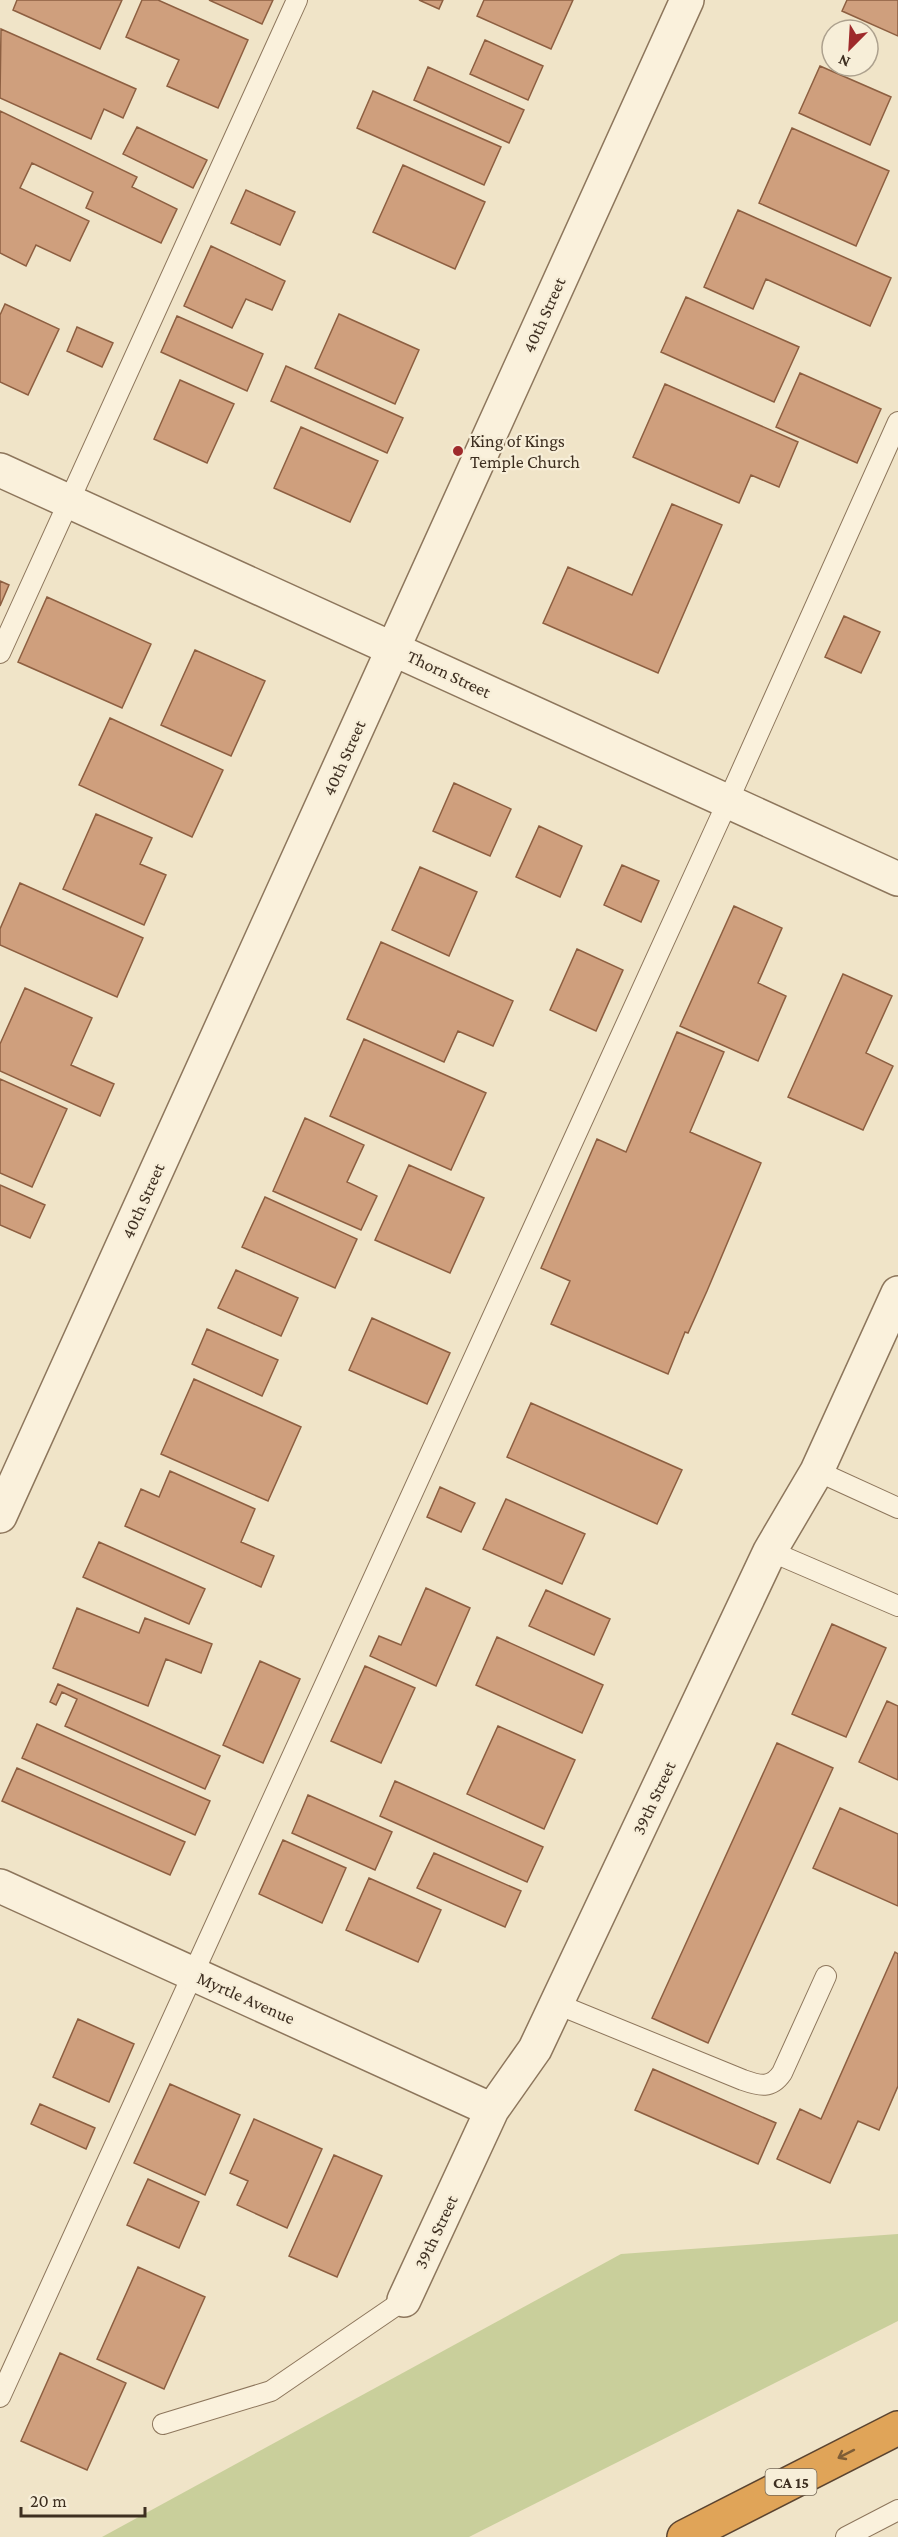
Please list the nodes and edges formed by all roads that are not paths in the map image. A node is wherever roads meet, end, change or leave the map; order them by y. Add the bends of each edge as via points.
1 (297, 0) edge
2 (687, 0) edge
3 (898, 422) edge
4 (0, 470) edge
5 (69, 501) junction
6 (393, 649) junction
7 (0, 653) edge
8 (728, 801) junction
9 (898, 879) edge
10 (898, 1293) edge
11 (817, 1471) junction
12 (898, 1508) edge
13 (0, 1516) edge
14 (770, 1551) junction
15 (898, 1606) edge
16 (0, 1886) edge
17 (193, 1974) junction
18 (826, 1976) dead end
19 (557, 2004) junction
20 (492, 2110) junction
21 (404, 2300) joint
22 (0, 2397) edge
23 (164, 2424) dead end
24 (898, 2427) edge
25 (898, 2510) edge
26 (684, 2537) edge
27 (846, 2537) edge

1 - 5 lane
2 - 6 street, 40th Street
3 - 8 lane
4 - 5 street, Thorn Street
5 - 6 street, Thorn Street
5 - 7 lane
6 - 8 street, Thorn Street
6 - 13 street, 40th Street
8 - 9 street, Thorn Street
8 - 17 lane
10 - 11 street, 39th Street
11 - 12 lane
11 - 14 street, 39th Street
14 - 15 lane
14 - 19 street, 39th Street
16 - 17 street, Myrtle Avenue
17 - 20 street, Myrtle Avenue
17 - 22 lane
18 - 19 lane via 782,2073 775,2083 765,2086
19 - 20 street, 39th Street via 535,2049
20 - 21 street, 39th Street
21 - 23 lane via 271,2391
24 -> 26 highway, CA 15
25 - 27 lane

